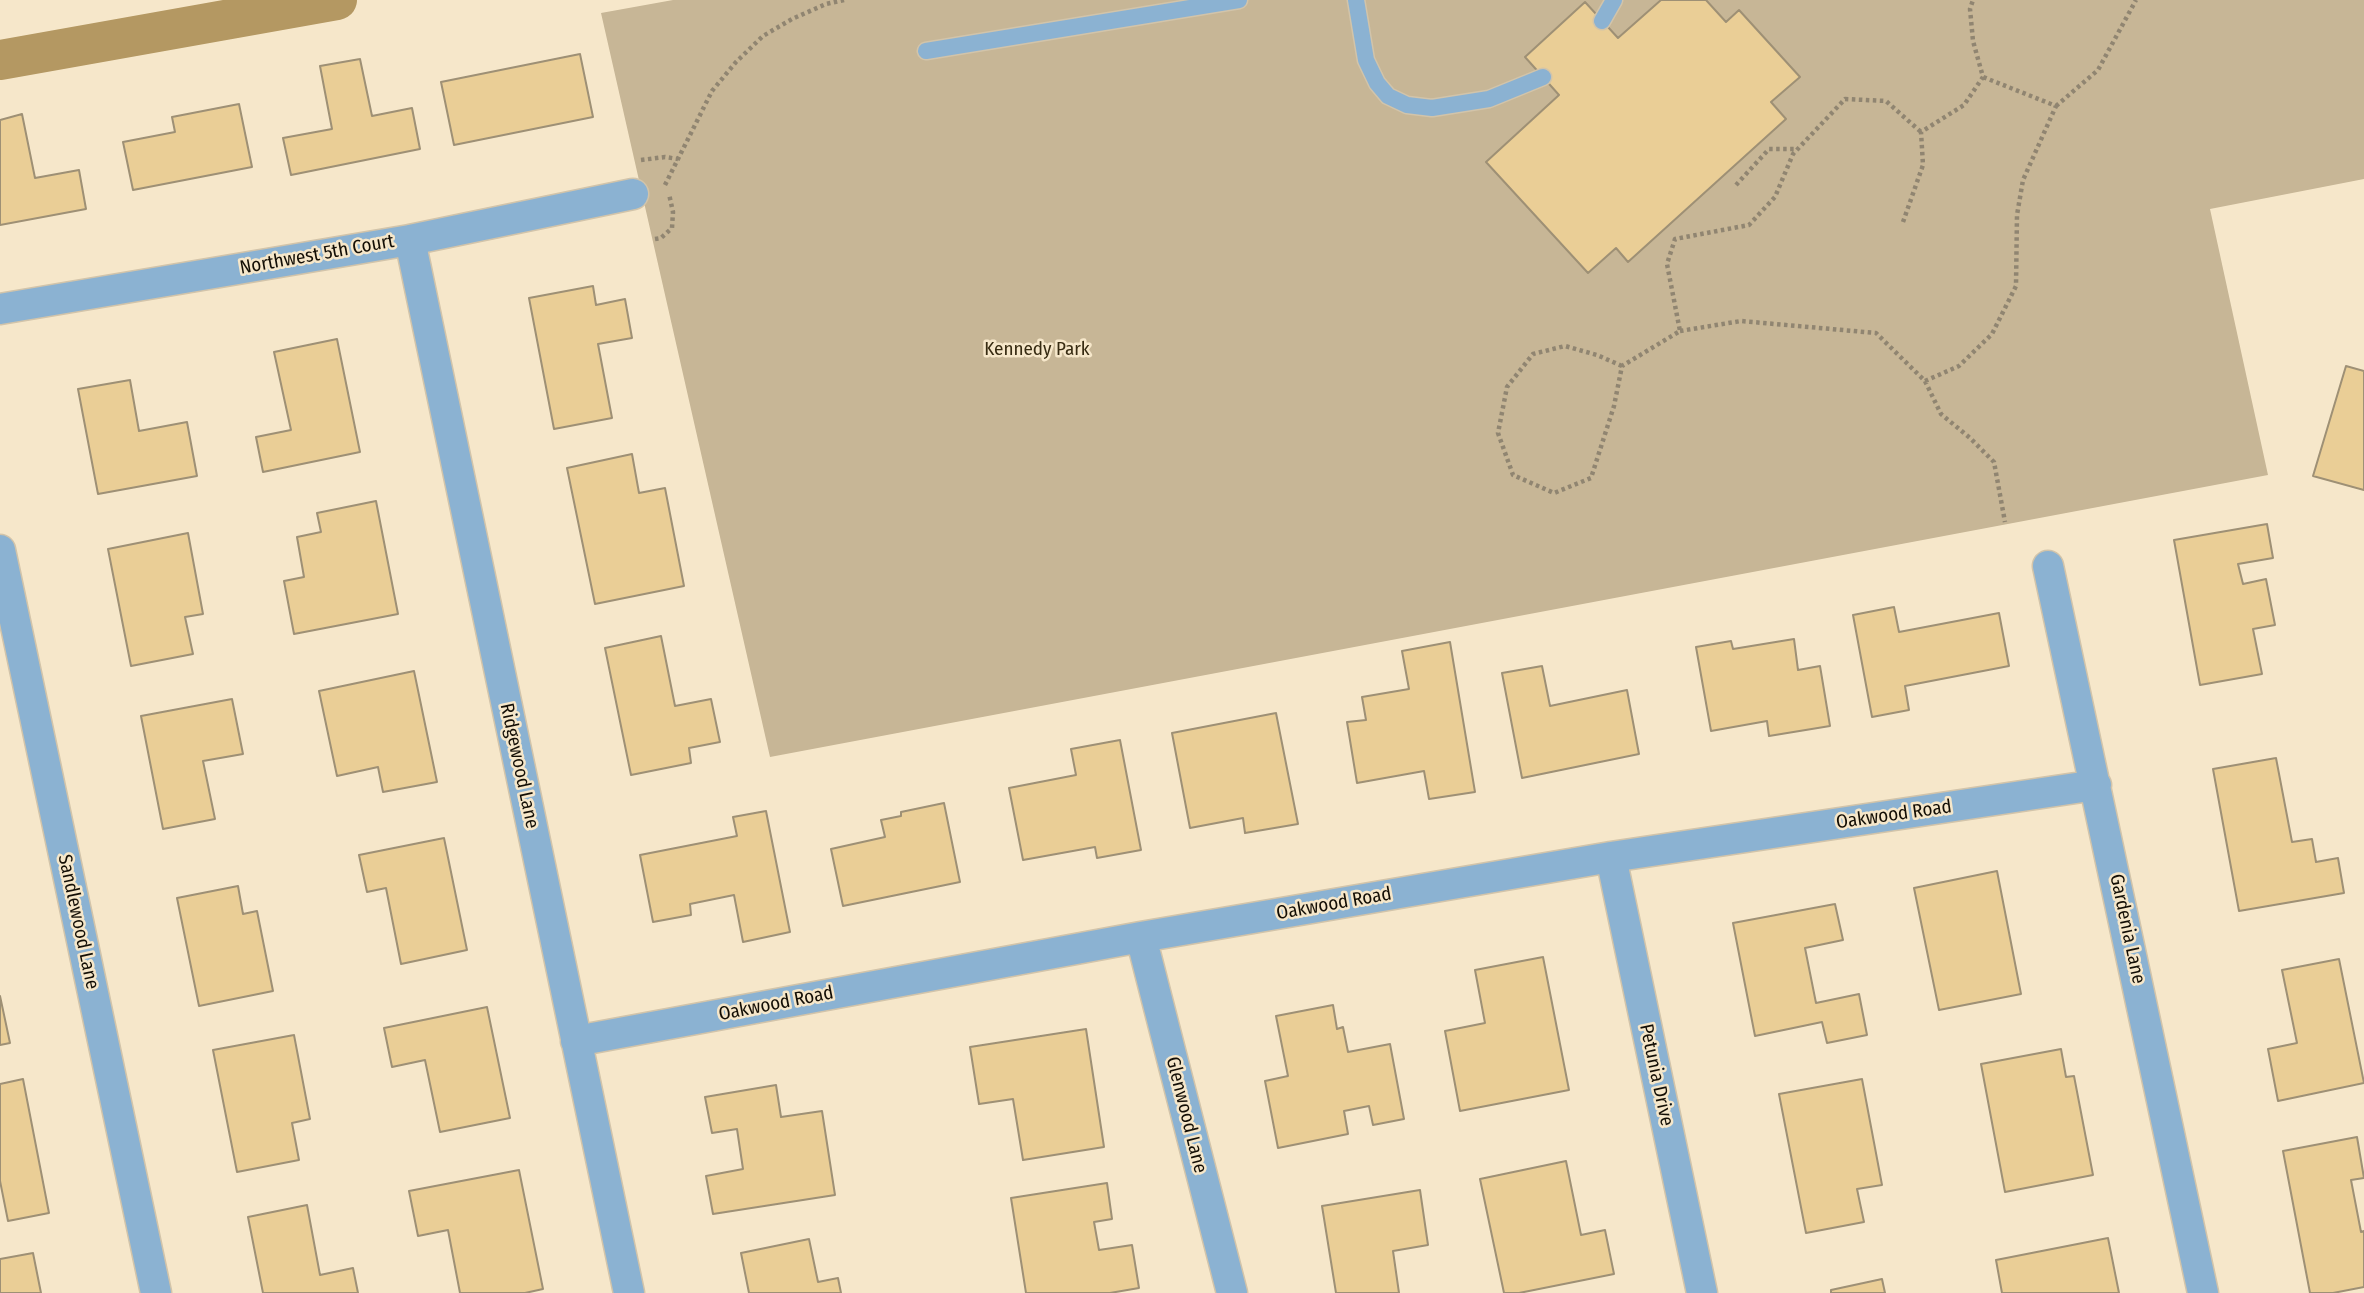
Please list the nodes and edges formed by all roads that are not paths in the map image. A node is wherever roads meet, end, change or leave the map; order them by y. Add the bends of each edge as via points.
1 (1239, 0) edge
2 (1356, 0) edge
3 (1614, 0) edge
4 (1602, 21) dead end
5 (926, 51) dead end
6 (1543, 77) dead end
7 (648, 192) road end
8 (410, 240) junction
9 (0, 309) edge
10 (0, 550) edge
11 (2048, 566) dead end
12 (2096, 785) junction
13 (1611, 857) junction
14 (1141, 937) junction
15 (576, 1041) junction
16 (156, 1293) edge
17 (629, 1293) edge
18 (1232, 1293) edge
19 (1702, 1293) edge
20 (2203, 1293) edge

1 - 5 lane
2 - 6 lane via 1366,60 1377,83 1388,96 1407,105 1432,108 1489,99
3 - 4 lane
7 - 8 street, Northwest 5th Court
8 - 9 street, Northwest 5th Court
8 - 15 street, Ridgewood Lane
10 - 16 street, Sandlewood Lane
11 - 12 street, Gardenia Lane
12 - 13 street, Oakwood Road
12 - 20 street, Gardenia Lane
13 - 14 street, Oakwood Road
13 - 19 street, Petunia Drive
14 - 15 street, Oakwood Road
14 - 18 street, Glenwood Lane
15 - 17 street, Ridgewood Lane

